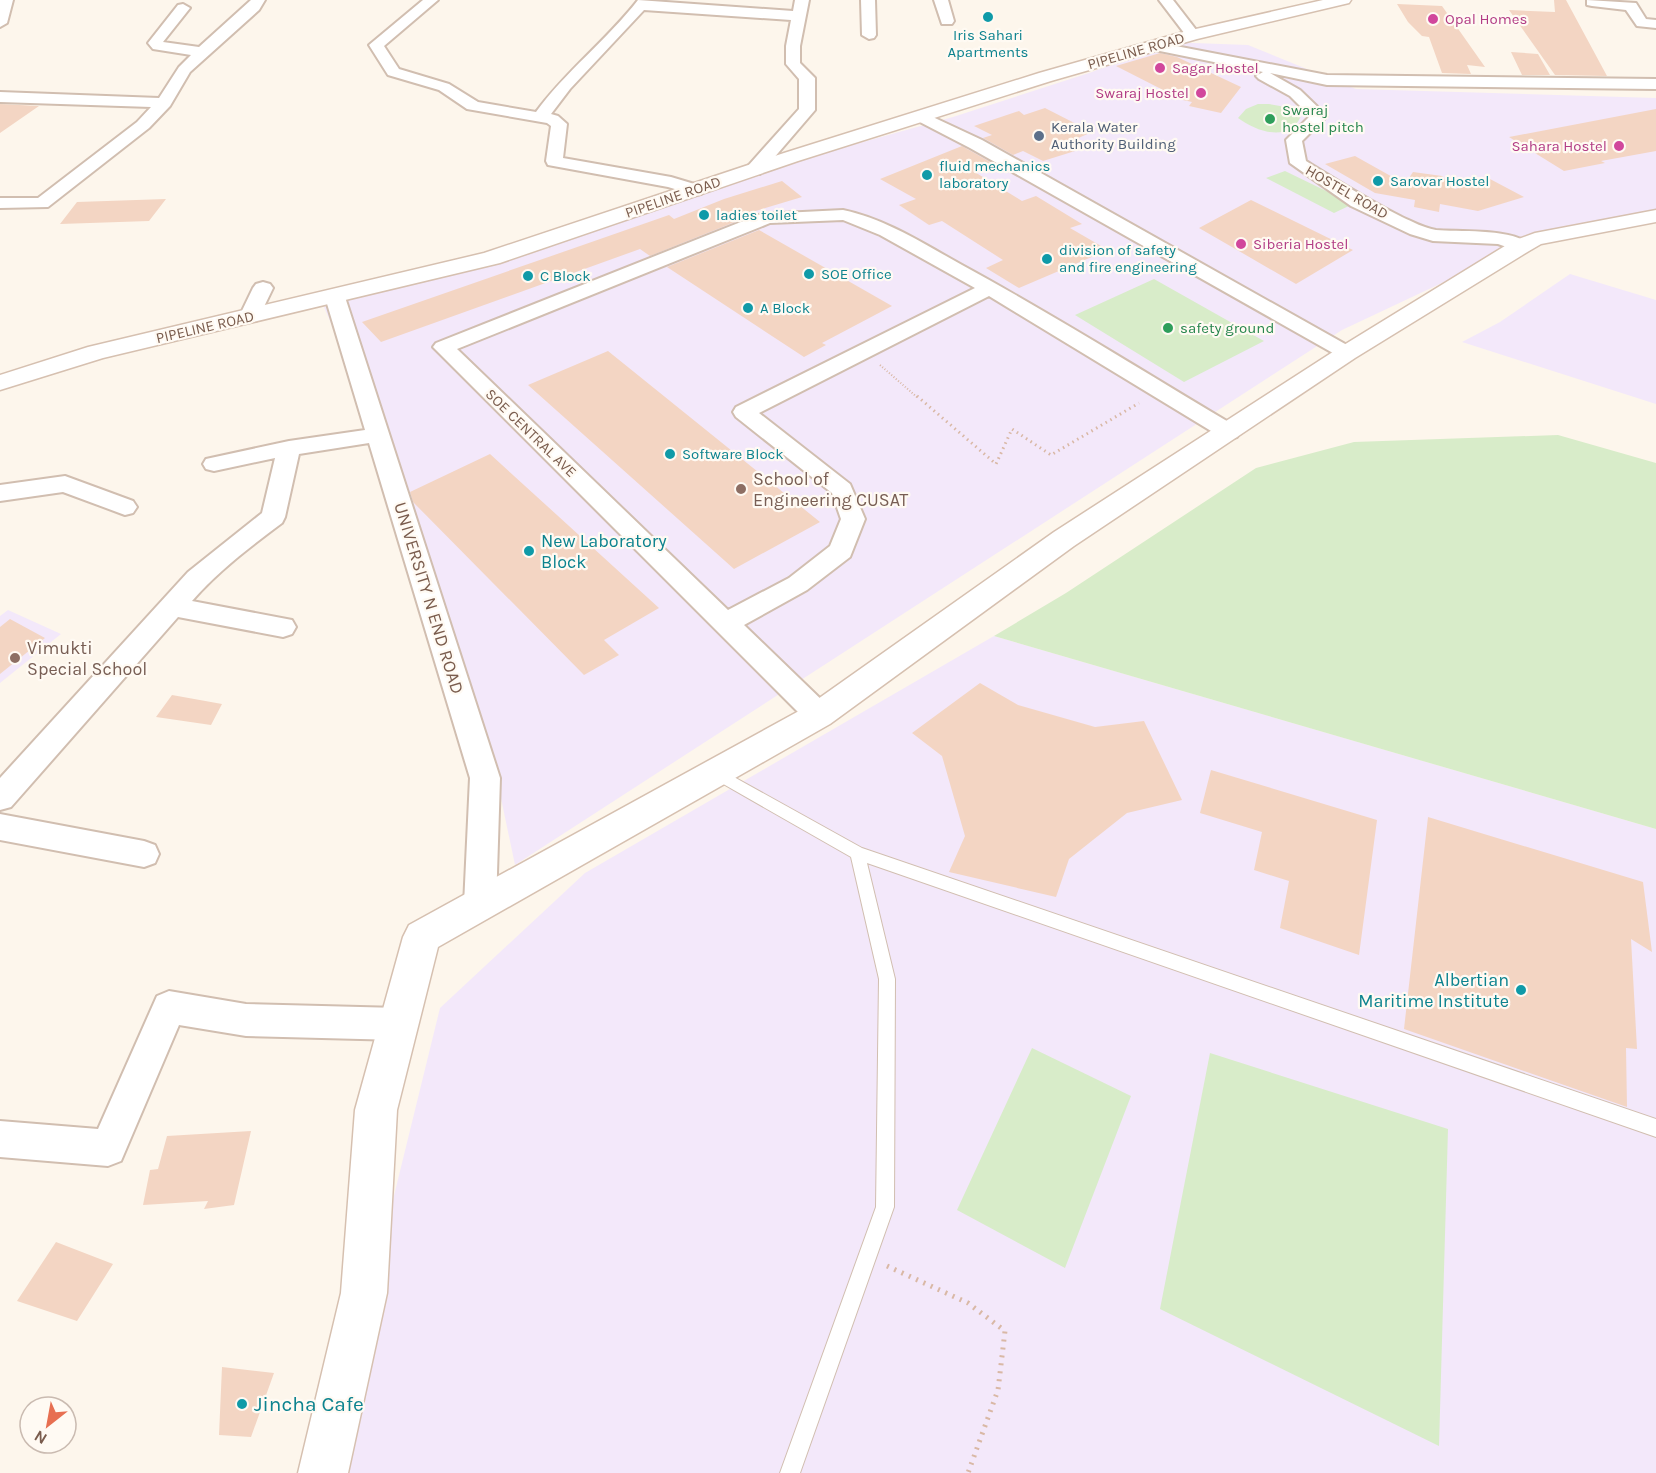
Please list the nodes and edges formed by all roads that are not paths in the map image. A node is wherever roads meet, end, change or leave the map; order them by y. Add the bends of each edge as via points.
1 (6, 0) edge
2 (258, 0) edge
3 (431, 0) edge
4 (802, 0) edge
5 (868, 0) edge
6 (941, 0) edge
7 (1166, 0) edge
8 (1343, 0) edge
9 (643, 3) edge
10 (1592, 3) dead end
11 (183, 8) dead end
12 (798, 16) junction
13 (947, 21) dead end
14 (0, 23) edge
15 (1656, 24) edge
16 (869, 35) dead end
17 (1193, 35) junction
18 (1155, 46) junction
19 (202, 52) junction
20 (1191, 60) dead end
21 (1656, 84) edge
22 (0, 97) edge
23 (164, 103) junction
24 (534, 115) junction
25 (922, 117) junction
26 (754, 170) junction
27 (694, 190) junction
28 (0, 203) edge
29 (1359, 215) dead end
30 (1656, 216) edge
31 (1453, 237) junction
32 (1521, 246) junction
33 (262, 288) dead end
34 (990, 288) junction
35 (335, 297) junction
36 (249, 317) junction
37 (1347, 353) junction
38 (0, 383) edge
39 (1229, 432) junction
40 (378, 435) junction
41 (289, 448) junction
42 (214, 464) dead end
43 (0, 493) edge
44 (125, 507) dead end
45 (171, 606) junction
46 (725, 624) junction
47 (283, 627) dead end
48 (819, 714) junction
49 (716, 773) junction
50 (1, 795) edge
51 (0, 828) edge
52 (857, 853) junction
53 (144, 854) dead end
54 (480, 905) junction
55 (399, 1024) junction
56 (1656, 1128) edge
57 (0, 1139) edge
58 (323, 1473) edge
59 (790, 1473) edge

1 - 14 street
2 - 19 street
3 - 24 street via 376,45 393,72 444,87 473,106
4 - 12 street
5 - 16 street
6 - 13 street
7 - 17 street
8 - 17 street, PIPELINE ROAD
9 - 12 street
9 - 24 street via 607,46
10 - 15 street via 1631,6 1642,23
11 - 19 street via 155,43
12 - 26 street via 793,64 807,78 807,110
17 - 18 street, PIPELINE ROAD
18 - 21 street via 1326,80
18 - 25 street, PIPELINE ROAD
19 - 23 street via 184,70
20 - 31 street, HOSTEL ROAD via 1267,77 1295,93 1319,116 1294,140 1298,163 1357,202 1403,224 1406,218 1417,215 1452,225 1456,232
22 - 23 street
23 - 28 street via 142,125 42,203
24 - 27 street via 552,118 559,124 554,162 671,182
25 - 26 street, PIPELINE ROAD
25 - 37 street
26 - 27 street, PIPELINE ROAD
27 - 35 street, PIPELINE ROAD via 492,258
29 - 31 street via 1425,245 1441,247
30 - 32 street via 1534,239
31 - 32 street via 1487,237
32 - 37 street
33 - 36 street
34 - 39 street
34 - 46 street via 744,412 842,489 853,519 841,551 798,585
34 - 46 street, SOE CENTRAL AVE via 857,218 767,218 443,347
35 - 36 street, PIPELINE ROAD
35 - 40 street, UNIVERSITY N END ROAD
36 - 38 street, PIPELINE ROAD via 96,352
37 - 39 street
39 - 48 street via 1064,539
40 - 41 street
40 - 54 street, UNIVERSITY N END ROAD via 484,778
41 - 42 street
41 - 45 street via 273,517 197,578
43 - 44 street via 65,484
45 - 47 street
45 - 50 street
46 - 48 street, SOE CENTRAL AVE
48 - 49 street
49 - 52 lane
49 - 54 street
51 - 53 street
52 - 56 lane
52 - 59 lane via 888,979 885,1206
54 - 55 street via 422,937
55 - 57 street via 256,1021 169,1007 108,1148
55 - 58 street via 376,1110 363,1293

